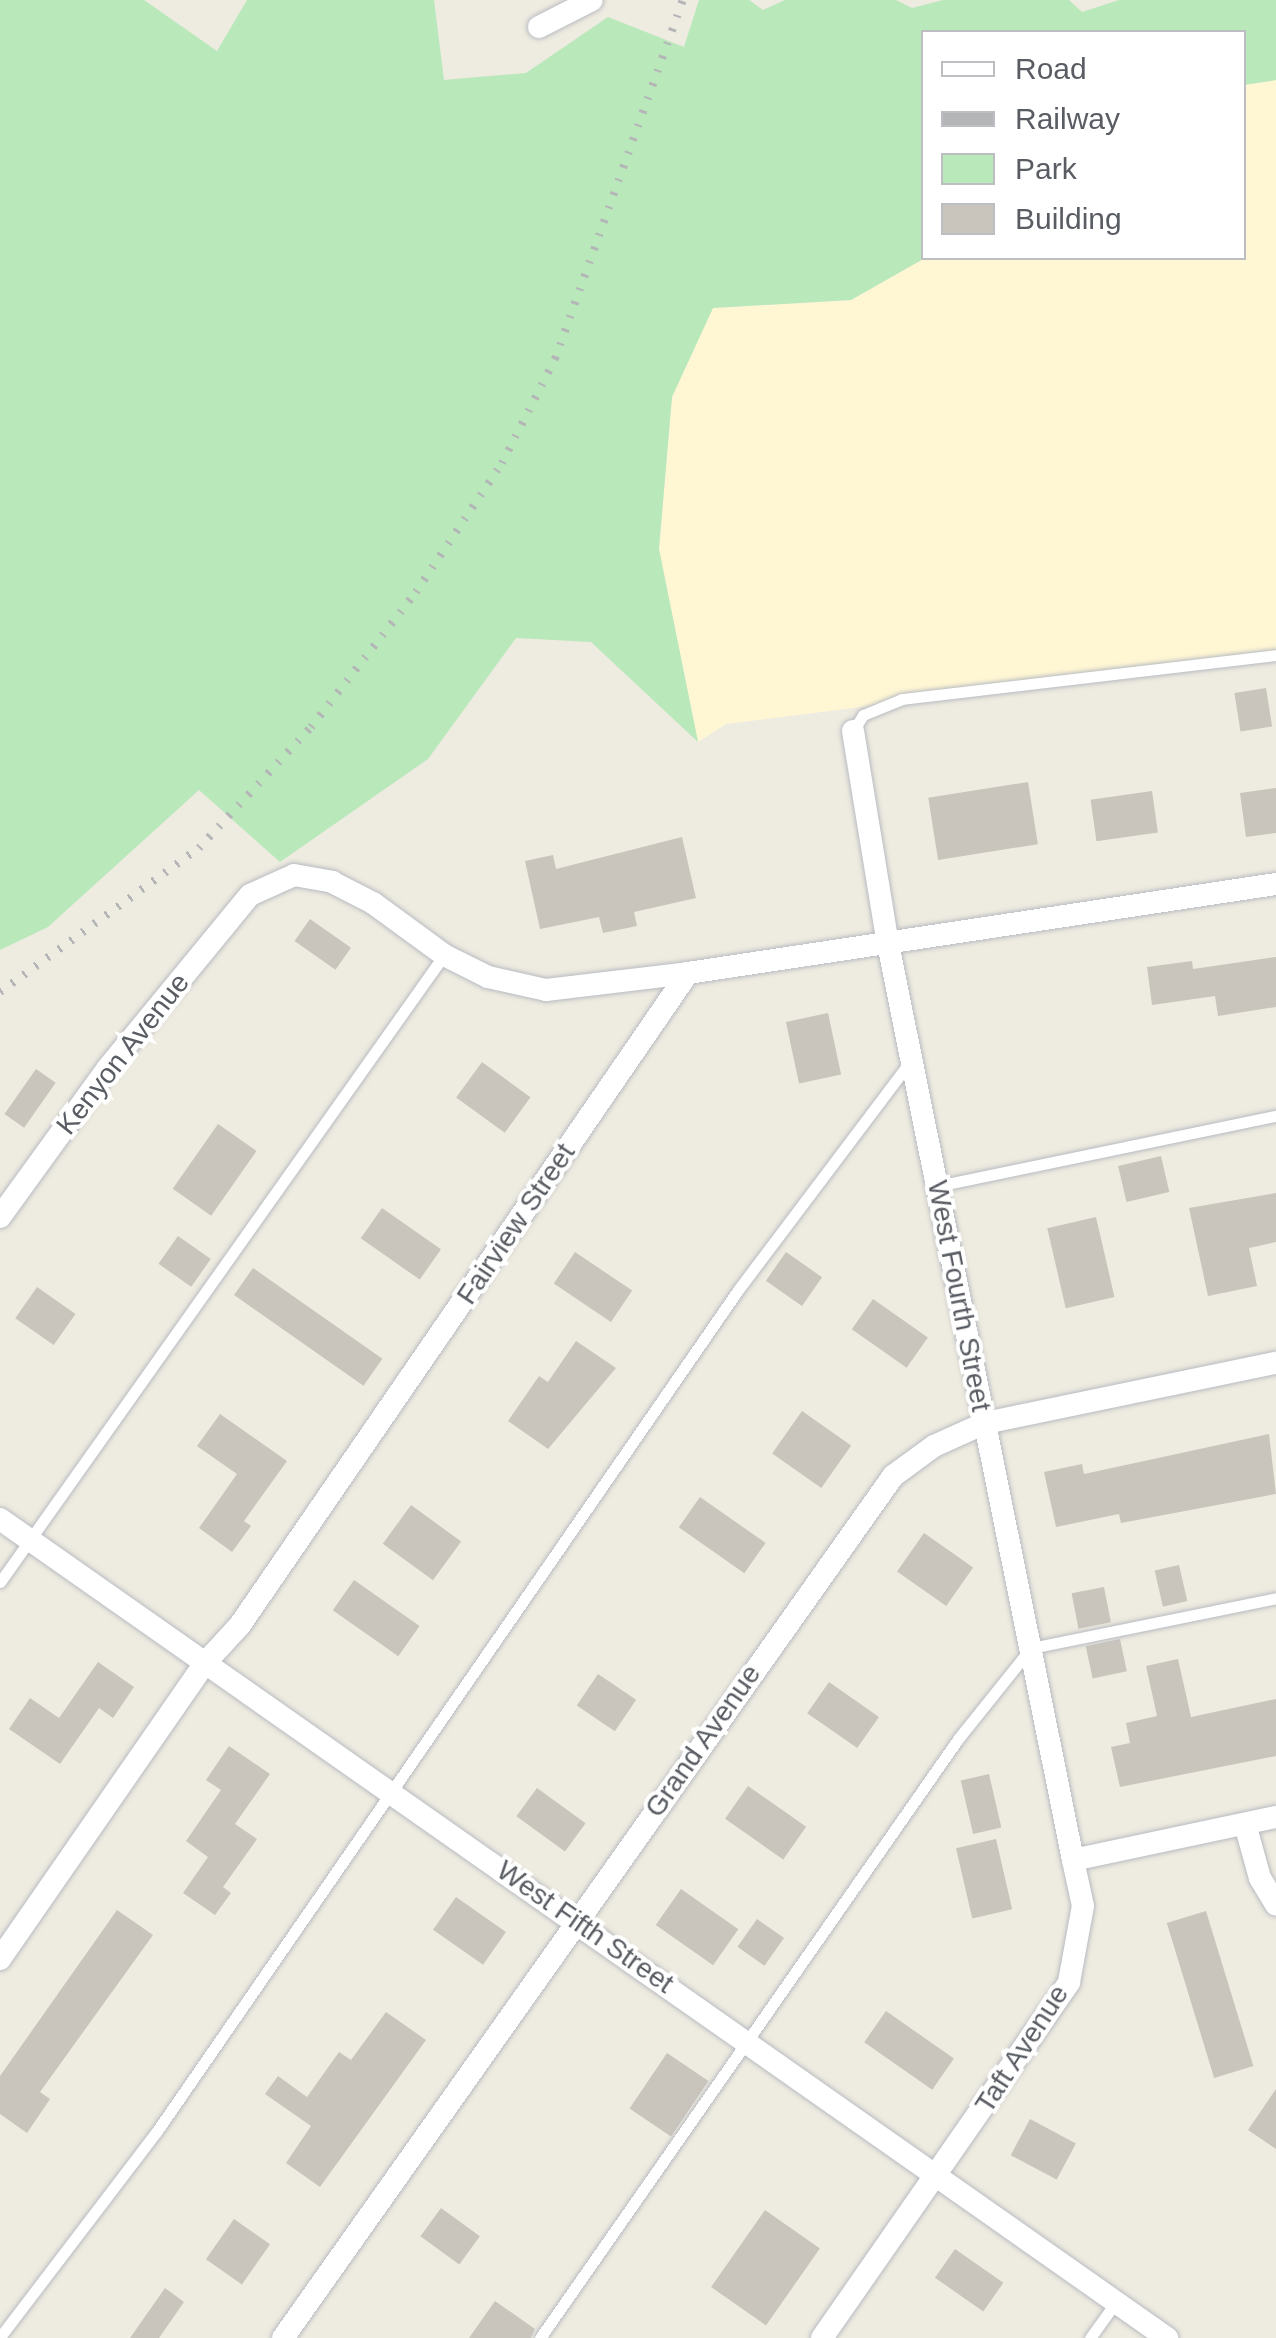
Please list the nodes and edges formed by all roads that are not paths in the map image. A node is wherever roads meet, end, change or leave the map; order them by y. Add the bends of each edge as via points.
1 (592, 0) edge
2 (539, 27) dead end
3 (1276, 655) edge
4 (852, 731) joint
5 (1276, 884) edge
6 (887, 939) junction
7 (444, 955) junction
8 (688, 973) junction
9 (912, 1059) junction
10 (1276, 1116) edge
11 (937, 1186) junction
12 (0, 1217) edge
13 (1276, 1363) edge
14 (985, 1423) junction
15 (0, 1519) edge
16 (30, 1539) junction
17 (0, 1582) edge
18 (1276, 1598) edge
19 (1031, 1648) junction
20 (206, 1662) junction
21 (391, 1792) junction
22 (1276, 1818) edge
23 (1245, 1824) junction
24 (1073, 1860) junction
25 (1276, 1905) edge
26 (578, 1923) junction
27 (0, 1959) edge
28 (749, 2041) junction
29 (938, 2176) junction
30 (1116, 2302) junction
31 (0, 2337) edge
32 (283, 2338) edge
33 (540, 2338) edge
34 (822, 2338) edge
35 (1090, 2338) edge
36 (1168, 2338) edge

1 - 2 street
3 - 4 lane via 902,699 863,715
4 - 6 street, West Fourth Street
5 - 6 street
6 - 8 street
6 - 9 street, West Fourth Street
7 - 8 street via 488,977 546,990
7 - 12 street, Kenyon Avenue via 373,902 332,882 294,876 250,895 107,1070
7 - 16 lane
8 - 20 street, Fairview Street via 240,1624
9 - 11 street, West Fourth Street
9 - 21 lane via 738,1290
10 - 11 lane
11 - 14 street, West Fourth Street
13 - 14 street, Grand Avenue
14 - 19 street, West Fourth Street
14 - 26 street, Grand Avenue via 934,1446 893,1476
15 - 16 street, West Fifth Street
16 - 17 lane
16 - 20 street, West Fifth Street
18 - 19 lane
19 - 24 street, West Fourth Street
19 - 28 lane via 958,1740
20 - 21 street, West Fifth Street
20 - 27 street, Fairview Street
21 - 26 street, West Fifth Street
21 - 31 lane via 168,2116
22 - 23 street
23 - 24 street
23 - 25 street via 1260,1878
24 - 29 street, Taft Avenue via 1083,1906 1069,1982
26 - 28 street, West Fifth Street
26 - 32 street, Grand Avenue
28 - 29 street, West Fifth Street
28 - 33 lane
29 - 30 street, West Fifth Street
29 - 34 street, Taft Avenue
30 - 35 lane
30 - 36 street, West Fifth Street

